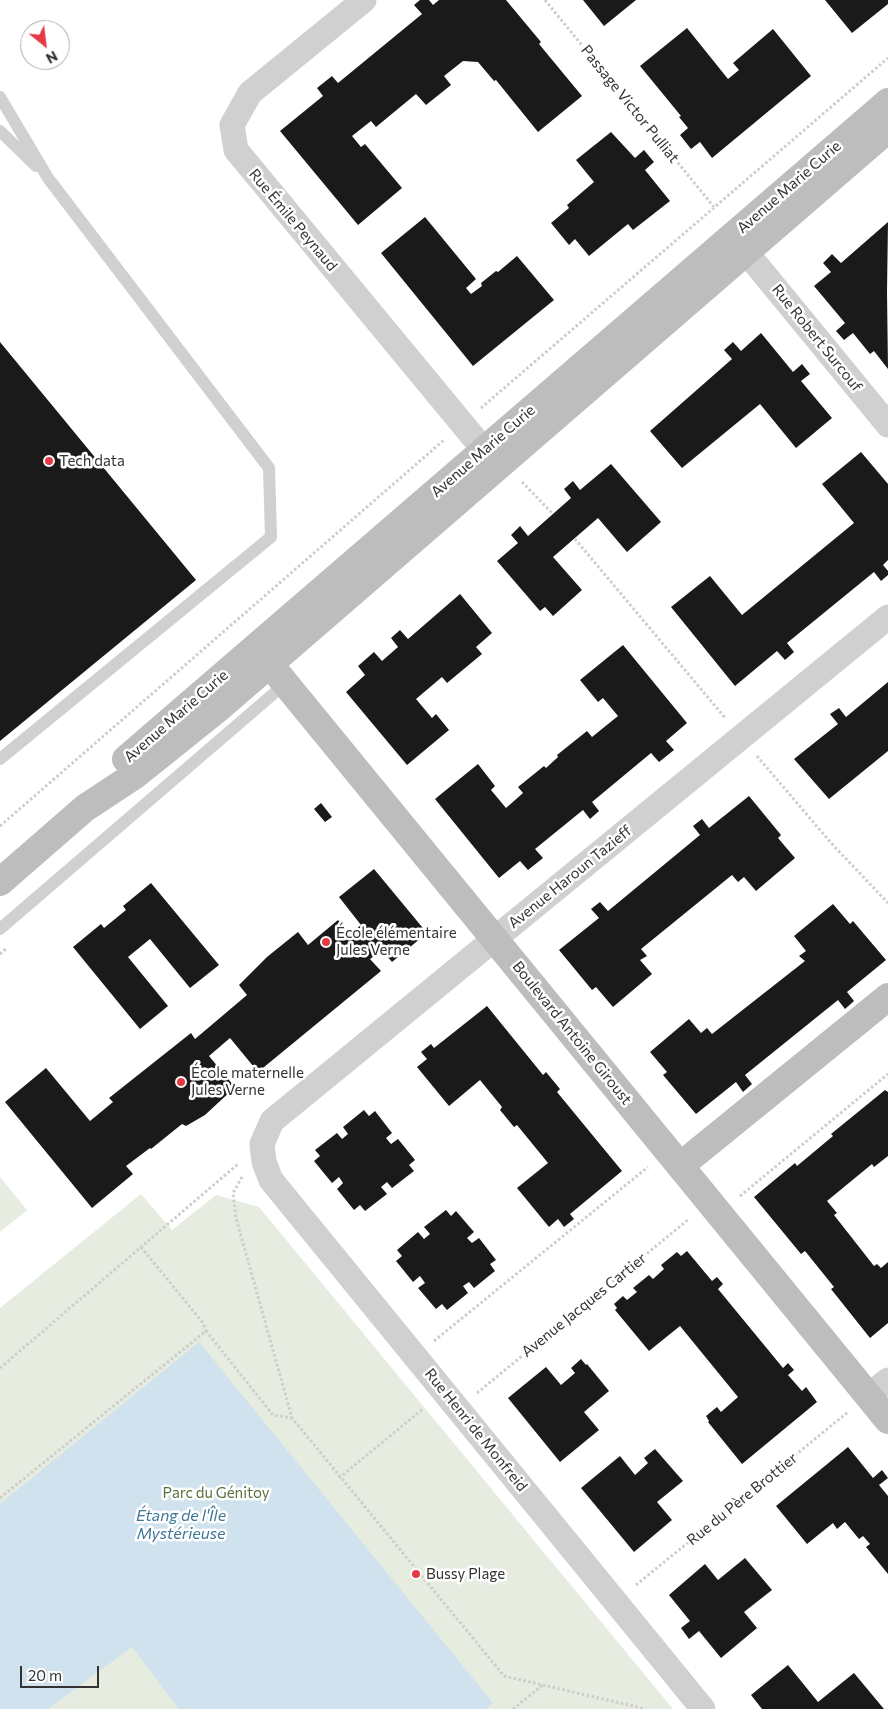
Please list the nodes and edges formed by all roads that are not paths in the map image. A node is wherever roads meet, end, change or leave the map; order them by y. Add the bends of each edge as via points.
1 (364, 0) edge
2 (0, 97) edge
3 (888, 102) edge
4 (888, 129) edge
5 (0, 131) edge
6 (48, 178) junction
7 (746, 252) junction
8 (888, 425) edge
9 (484, 450) junction
10 (888, 617) edge
11 (271, 665) junction
12 (0, 759) edge
13 (0, 882) edge
14 (0, 930) edge
15 (494, 938) junction
16 (888, 997) edge
17 (262, 1144) joint
18 (674, 1159) junction
19 (878, 1388) edge
20 (888, 1420) edge
21 (704, 1709) edge

1 - 9 street, Rue Émile Peynaud via 250,93 232,124 236,150
2 - 6 lane
3 - 9 main road, Avenue Marie Curie
4 - 7 main road, Avenue Marie Curie
5 - 6 lane
6 - 12 lane via 269,468 272,537
7 - 8 street, Rue Robert Surcouf
7 - 11 main road, Avenue Marie Curie
9 - 11 main road, Avenue Marie Curie
10 - 15 street, Avenue Haroun Tazieff
11 - 13 main road, Avenue Marie Curie via 119,766 85,808
11 - 14 lane
11 - 15 main road, Boulevard Antoine Giroust
15 - 17 street, Avenue Haroun Tazieff via 272,1121
15 - 18 main road, Boulevard Antoine Giroust
16 - 18 main road
17 - 21 street, Rue Henri de Monfreid via 271,1180
18 - 19 main road, Boulevard Antoine Giroust
19 - 20 main road, Boulevard Antoine Giroust

